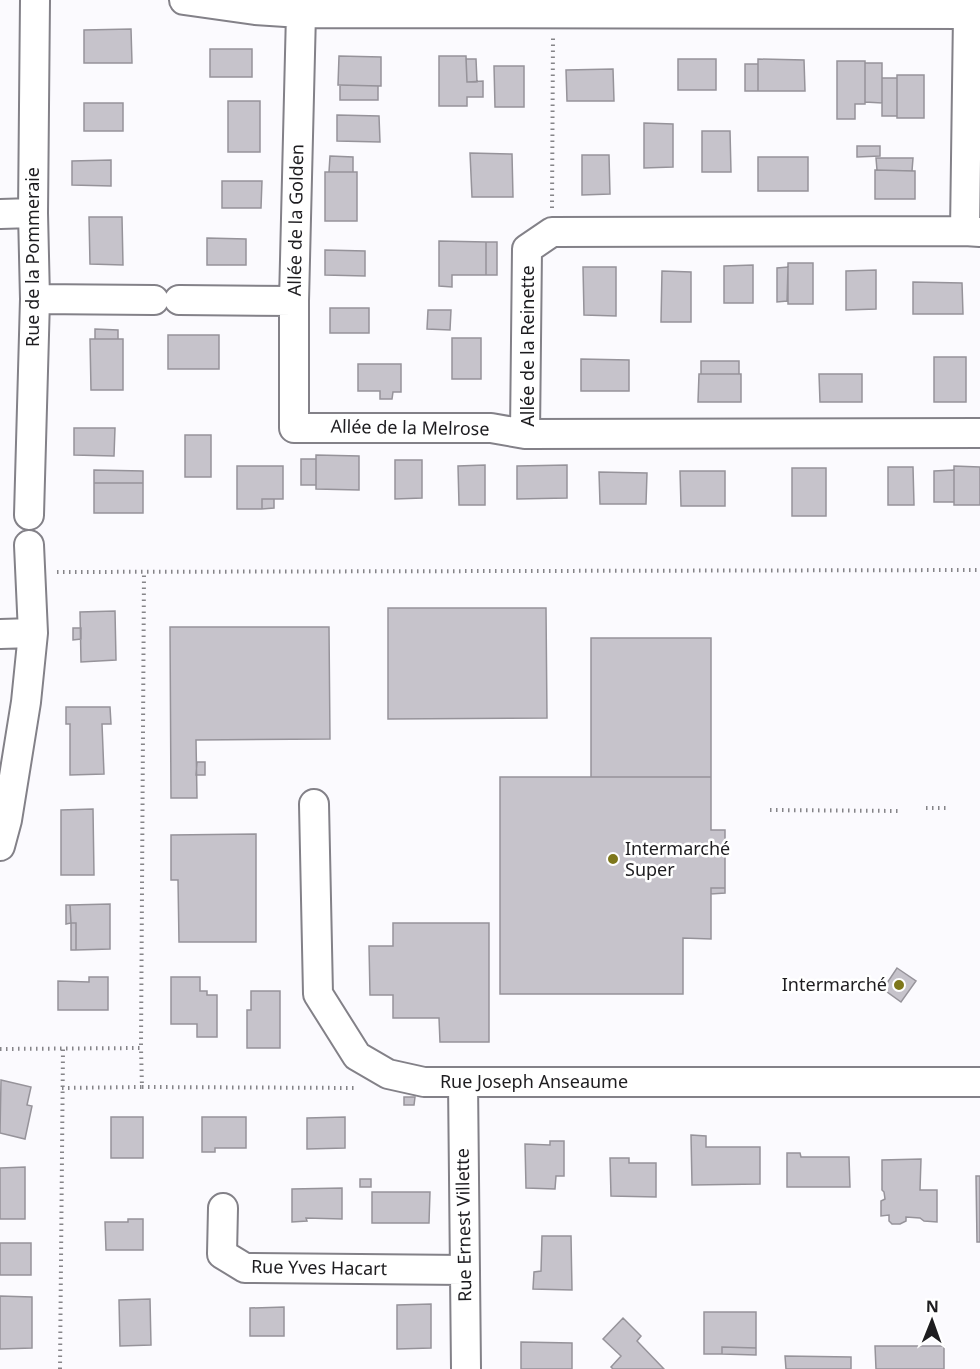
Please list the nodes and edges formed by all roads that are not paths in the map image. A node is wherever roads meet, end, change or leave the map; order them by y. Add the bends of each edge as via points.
1 (35, 0) edge
2 (184, 0) edge
3 (484, 7) edge
4 (901, 7) edge
5 (301, 13) junction
6 (974, 15) edge
7 (33, 213) junction
8 (0, 214) edge
9 (972, 231) edge
10 (35, 299) junction
11 (294, 301) junction
12 (294, 428) joint
13 (980, 433) edge
14 (525, 434) junction
15 (29, 515) dead end
16 (30, 558) road end
17 (33, 633) junction
18 (0, 634) edge
19 (314, 804) dead end
20 (0, 846) edge
21 (463, 1082) junction
22 (980, 1083) edge
23 (222, 1208) dead end
24 (465, 1270) junction
25 (466, 1369) edge

1 - 7 street, Rue de la Pommeraie
2 - 5 street
3 - 4 street via 553,14
3 - 5 street
4 - 6 street
5 - 11 street, Allée de la Golden
6 - 9 street
7 - 8 street
7 - 10 street, Rue de la Pommeraie
9 - 14 street, Allée de la Reinette via 552,232 527,249
10 - 11 street
10 - 15 street, Rue de la Pommeraie
11 - 12 street, Allée de la Golden
12 - 14 street, Allée de la Melrose via 491,428
13 - 14 street, Allée de la Reinette
16 - 17 street
17 - 18 street
17 - 20 street via 26,702
19 - 21 street, Rue Joseph Anseaume via 318,994 357,1056 388,1074 424,1082
21 - 22 street, Rue Joseph Anseaume
21 - 24 street, Rue Ernest Villette
23 - 24 street, Rue Yves Hacart via 222,1254 245,1268
24 - 25 street, Rue Ernest Villette

